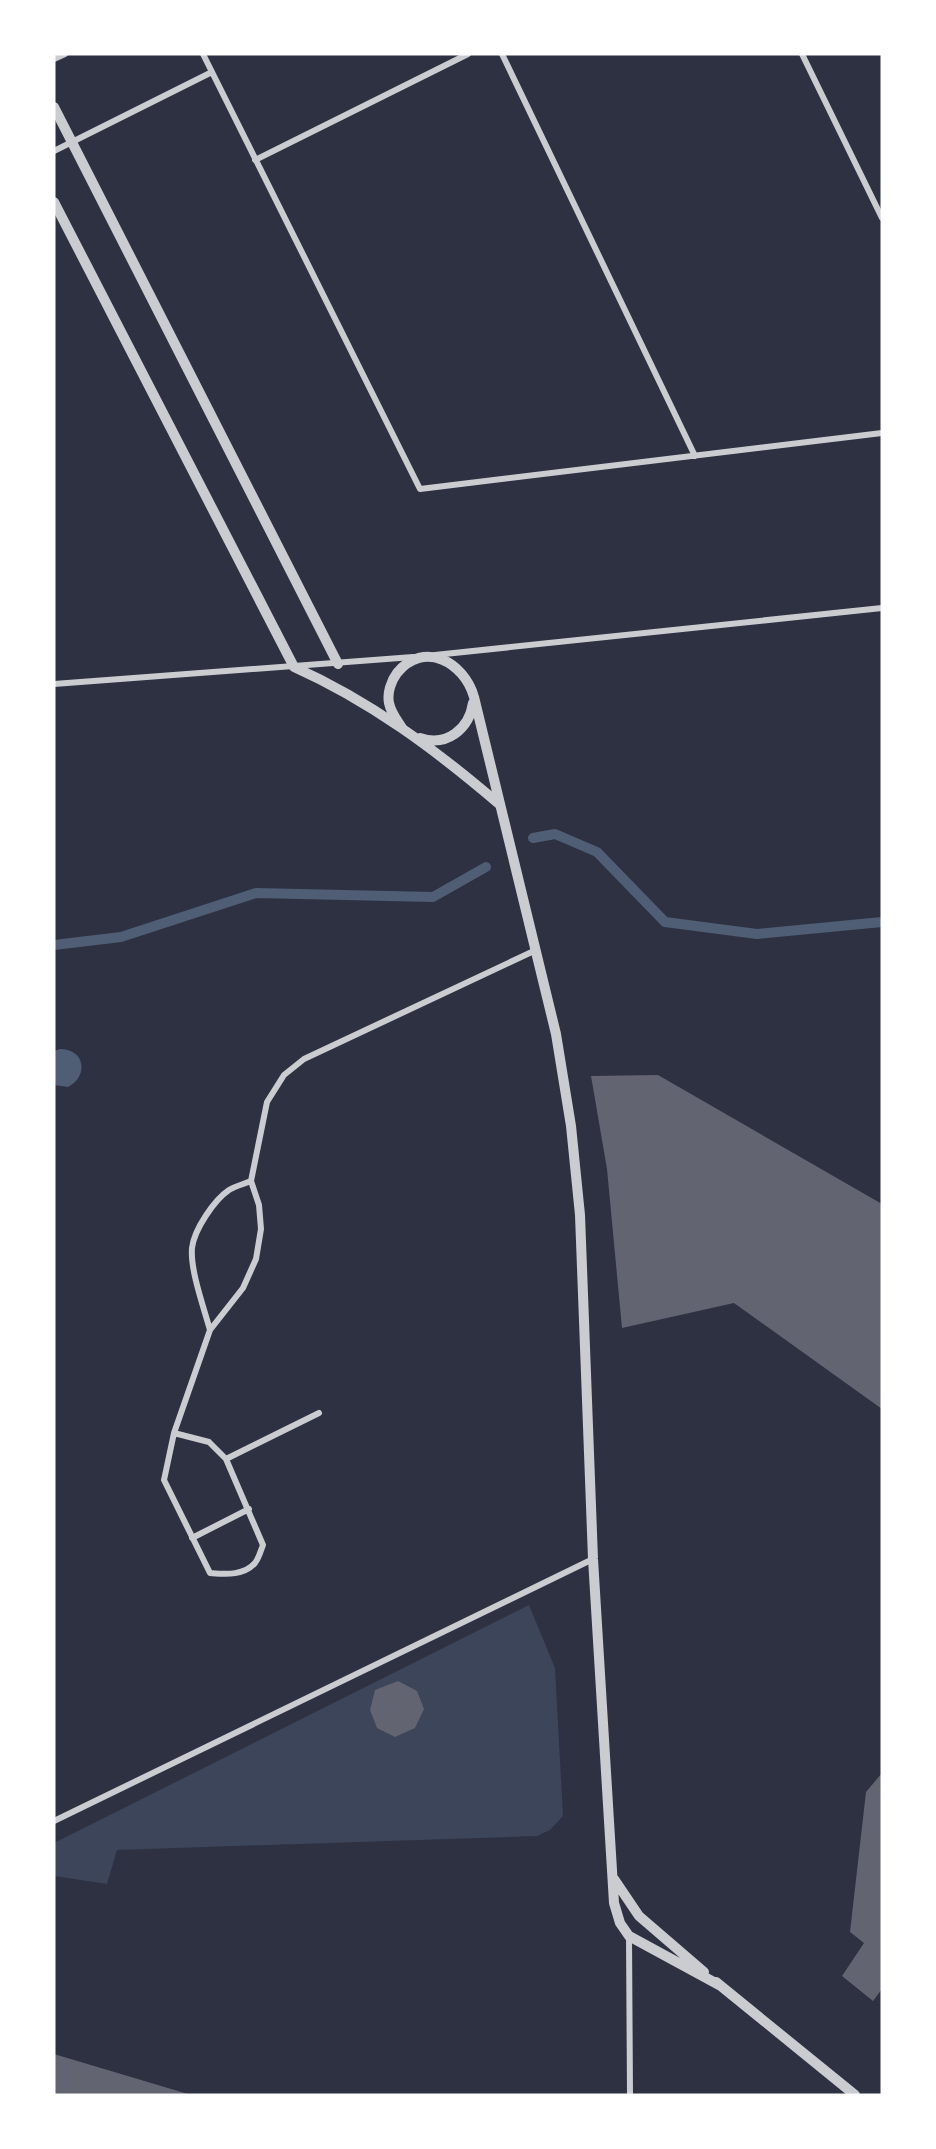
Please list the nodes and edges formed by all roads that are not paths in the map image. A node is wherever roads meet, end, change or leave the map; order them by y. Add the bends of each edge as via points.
1 (64, 54) edge
2 (203, 54) edge
3 (468, 54) edge
4 (502, 54) edge
5 (802, 54) edge
6 (54, 59) edge
7 (212, 72) junction
8 (54, 107) edge
9 (72, 142) junction
10 (54, 151) edge
11 (255, 160) junction
12 (54, 202) edge
13 (882, 218) edge
14 (882, 433) edge
15 (695, 456) junction
16 (882, 608) edge
17 (422, 656) junction
18 (338, 664) junction
19 (294, 667) junction
20 (54, 684) edge
21 (474, 697) junction
22 (402, 728) junction
23 (414, 735) junction
24 (500, 805) junction
25 (536, 950) junction
26 (251, 1181) junction
27 (210, 1330) junction
28 (319, 1413) dead end
29 (174, 1432) junction
30 (226, 1459) junction
31 (249, 1509) junction
32 (192, 1538) junction
33 (593, 1558) junction
34 (54, 1821) edge
35 (612, 1876) junction
36 (629, 1936) junction
37 (721, 1986) junction
38 (630, 2095) edge
39 (855, 2095) edge

1 - 6 street
2 - 7 street
3 - 11 street
4 - 15 street
5 - 13 street
7 - 9 street
7 - 11 street
8 - 9 street
9 - 10 street
9 - 18 street
11 - 15 street via 420,489
12 - 19 street
14 - 15 street
16 - 17 street
17 - 18 street
17 - 21 street via 439,659 459,670
17 - 22 street via 401,669 390,686 388,702
18 - 19 street
19 - 20 street
19 - 22 street via 327,682
21 - 23 street via 468,719 456,734 430,741
21 - 24 street
22 - 23 street
23 - 24 street
24 - 25 street
25 - 26 street via 304,1059 284,1075 267,1102
25 - 33 street via 560,1057 580,1215
26 - 27 street via 260,1213 256,1259 243,1288
26 - 27 street via 229,1190 213,1206 192,1248
27 - 29 street
28 - 30 street
29 - 30 street via 209,1442
29 - 32 street via 164,1480
30 - 31 street
31 - 32 street
31 - 32 street via 263,1545 255,1563 243,1571 210,1574
33 - 34 street
33 - 35 street
35 - 36 street via 614,1903
35 - 37 street via 639,1916
36 - 37 street
36 - 38 street
37 - 39 street

